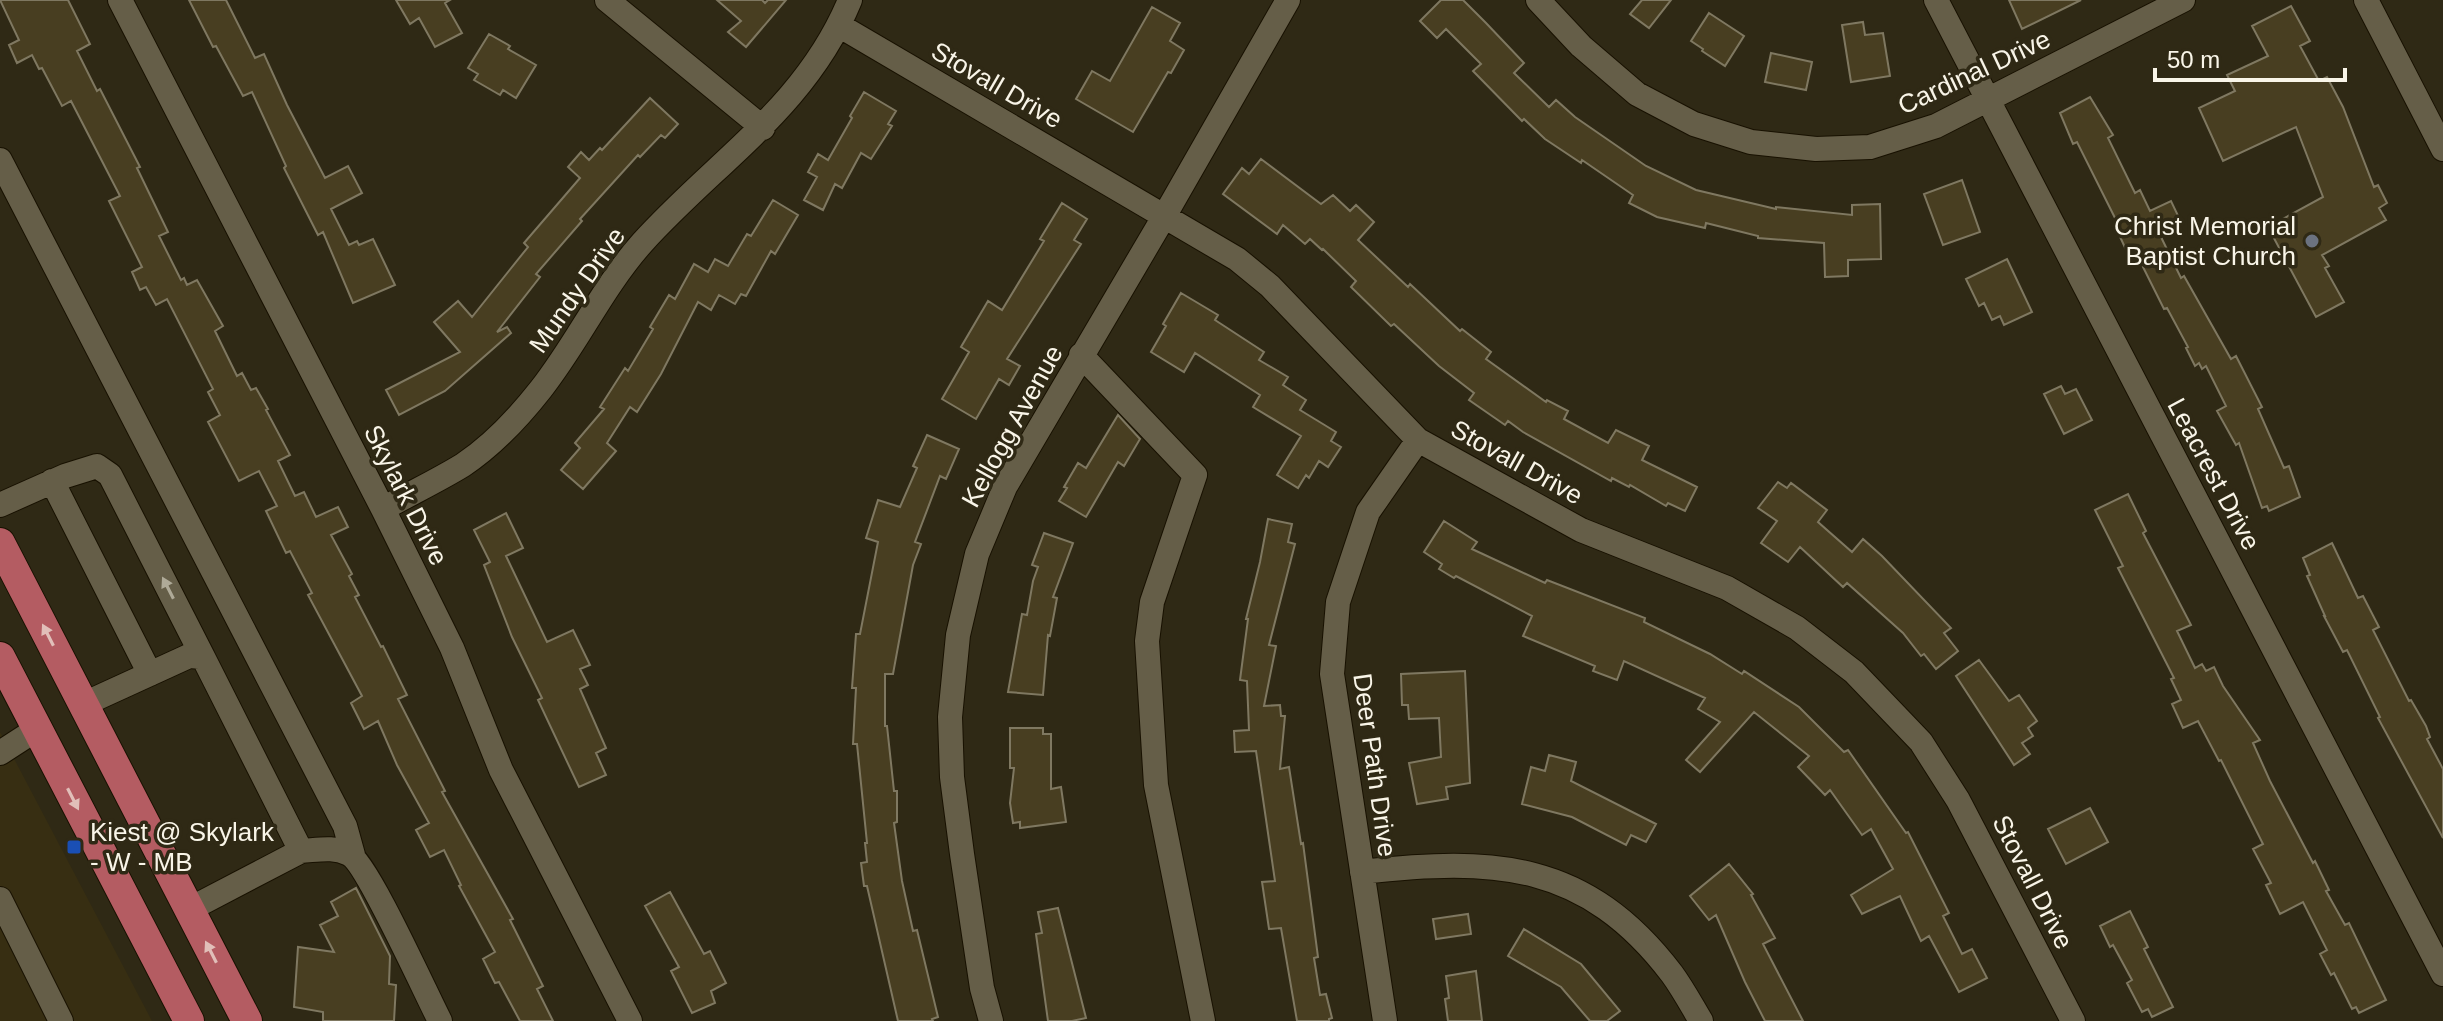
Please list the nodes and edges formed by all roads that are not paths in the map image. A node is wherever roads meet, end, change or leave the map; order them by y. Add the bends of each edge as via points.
1 (120, 0) edge
2 (607, 0) edge
3 (850, 0) edge
4 (1288, 0) edge
5 (1538, 0) edge
6 (1936, 0) edge
7 (2183, 0) edge
8 (2366, 0) edge
9 (2145, 9) edge
10 (840, 26) junction
11 (1987, 99) junction
12 (763, 128) junction
13 (2443, 149) edge
14 (0, 160) edge
15 (1165, 215) junction
16 (1081, 355) junction
17 (1418, 440) junction
18 (52, 481) junction
19 (0, 505) edge
20 (383, 509) junction
21 (0, 543) edge
22 (0, 657) edge
23 (203, 657) junction
24 (150, 674) junction
25 (84, 704) junction
26 (37, 729) junction
27 (0, 753) edge
28 (301, 851) junction
29 (353, 855) junction
30 (1362, 872) junction
31 (0, 899) edge
32 (190, 909) junction
33 (2443, 974) edge
34 (61, 1021) edge
35 (189, 1021) edge
36 (247, 1021) edge
37 (440, 1021) edge
38 (630, 1021) edge
39 (991, 1021) edge
40 (1203, 1021) edge
41 (1385, 1021) edge
42 (1701, 1021) edge
43 (2073, 1021) edge

1 - 20 street, Skylark Drive
2 - 12 street
3 - 10 street, Mundy Drive
4 - 15 street, Kellogg Avenue
5 - 11 street, Cardinal Drive via 1637,94 1694,124 1751,142 1816,149 1870,147 1936,126
6 - 11 street, Leacrest Drive
7 - 9 street, Cardinal Drive
8 - 13 street
9 - 11 street, Cardinal Drive
10 - 12 street, Mundy Drive via 802,84
10 - 15 street, Stovall Drive
11 - 33 street, Leacrest Drive
12 - 20 street, Mundy Drive via 641,244 542,388 504,432 464,464
14 - 29 street via 345,826
15 - 16 street, Kellogg Avenue
15 - 17 street, Stovall Drive via 1270,286
16 - 39 street, Kellogg Avenue via 1005,487 977,554 958,635 950,717 952,777
16 - 40 street via 1195,475 1152,602 1147,641 1156,785
17 - 30 street, Deer Path Drive via 1368,512 1338,602 1332,674
17 - 43 street, Stovall Drive via 1581,530 1727,588 1797,628 1854,672 1921,742 1958,800
18 - 19 street
23 -> 18 street via 110,475 97,466
18 - 24 street
20 - 38 street, Skylark Drive via 452,648 501,770
25 -> 21 main road
22 - 26 main road
23 - 24 street via 189,656
23 - 28 street
24 - 25 street
25 - 26 main road
25 - 32 main road
26 - 27 street
26 -> 35 main road
28 - 29 street via 334,848
28 - 32 street
29 - 37 street
30 - 41 street, Deer Path Drive
30 - 42 street via 1425,865 1493,866 1552,879 1596,899 1633,931 1673,975
31 - 34 street
36 -> 32 main road

